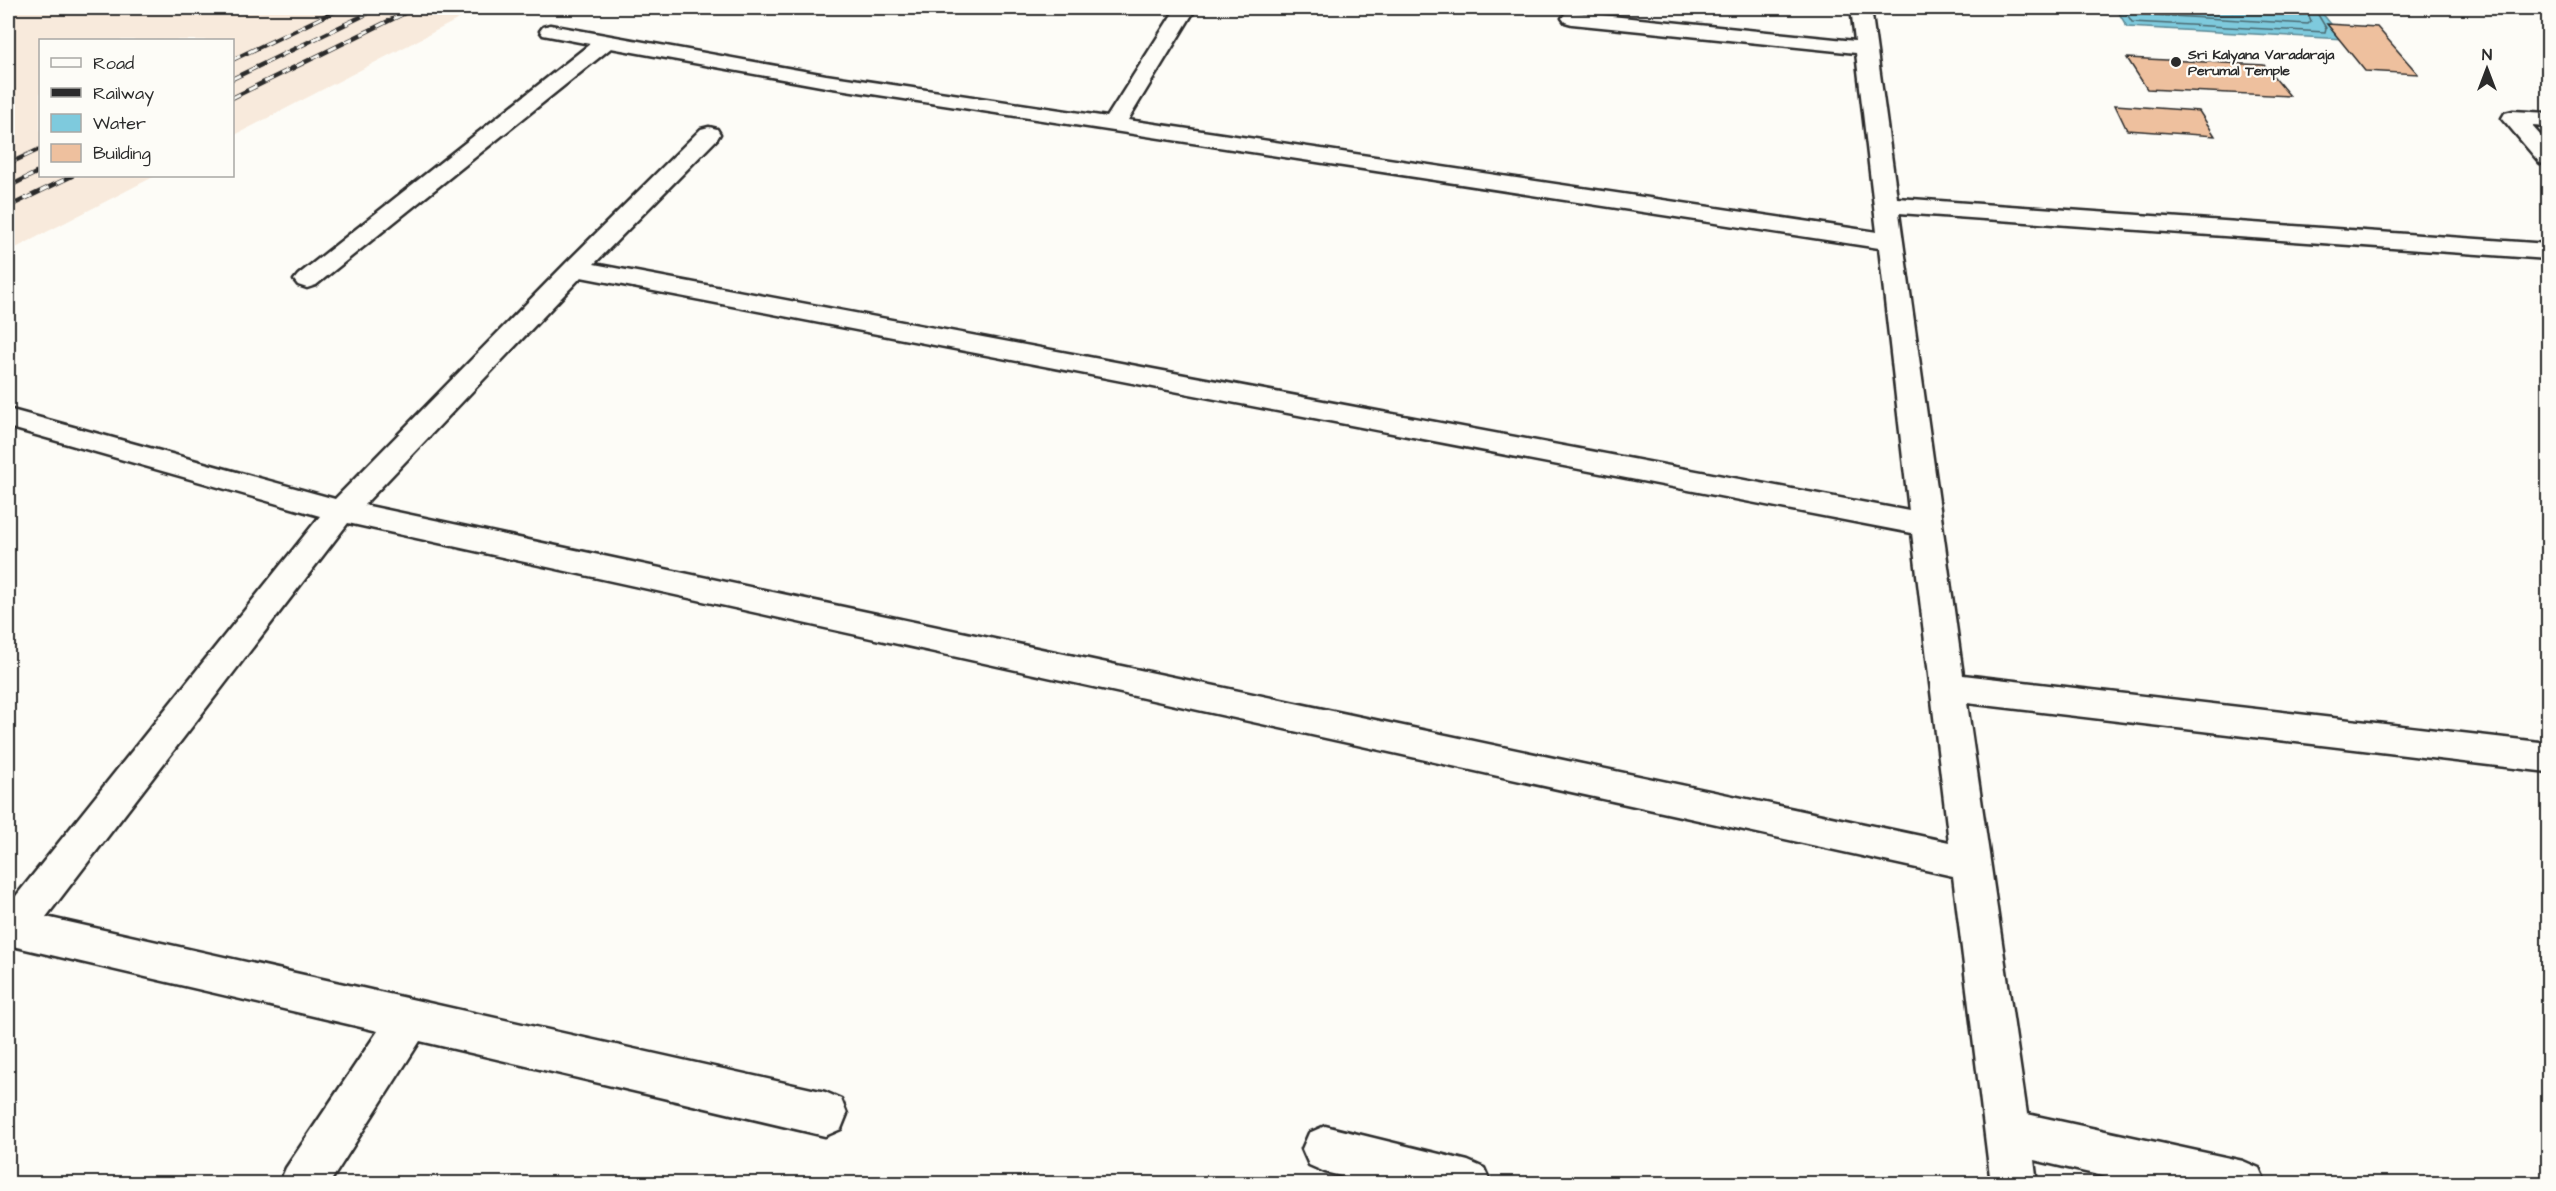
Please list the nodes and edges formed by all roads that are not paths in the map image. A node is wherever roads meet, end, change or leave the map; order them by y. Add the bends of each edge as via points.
1 (1186, 8) edge
2 (1861, 8) edge
3 (1572, 18) dead end
4 (550, 31) dead end
5 (608, 41) junction
6 (1866, 48) junction
7 (2548, 120) edge
8 (1114, 124) junction
9 (709, 134) dead end
10 (2548, 158) edge
11 (1887, 205) junction
12 (1891, 242) junction
13 (2548, 251) edge
14 (574, 268) junction
15 (307, 280) dead end
16 (8, 418) edge
17 (341, 511) junction
18 (1928, 525) junction
19 (1947, 687) junction
20 (2548, 757) edge
21 (1971, 862) junction
22 (11, 928) edge
23 (410, 1019) junction
24 (825, 1114) dead end
25 (2006, 1132) junction
26 (1325, 1149) dead end
27 (302, 1184) edge
28 (1468, 1184) edge
29 (2014, 1184) edge
30 (2243, 1184) edge

1 - 8 street
2 - 6 street
3 - 6 street
4 - 5 street
5 - 8 street via 826,81
5 - 15 street
6 - 11 street
7 - 10 street via 2513,118
8 - 12 street
9 - 14 street
11 - 12 street
11 - 13 street
12 - 18 street
14 - 17 street
14 - 18 street
16 - 17 street
17 - 21 street
17 - 22 street
18 - 19 street
19 - 20 street
19 - 21 street
21 - 25 street
22 - 23 street
23 - 24 street
23 - 27 street
25 - 29 street
25 - 30 street
26 - 28 street

